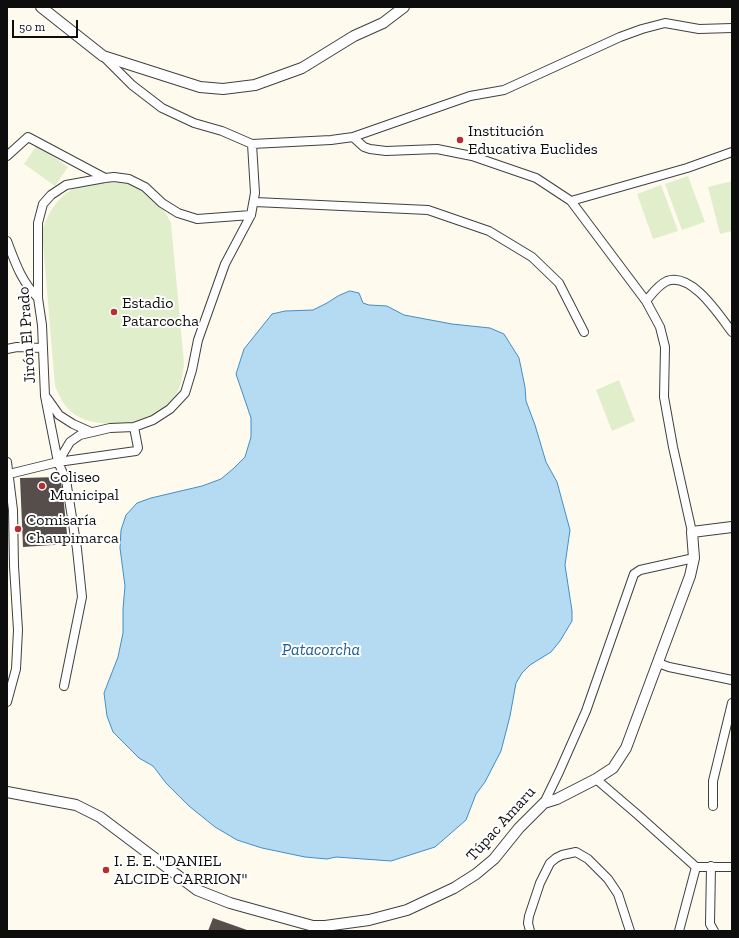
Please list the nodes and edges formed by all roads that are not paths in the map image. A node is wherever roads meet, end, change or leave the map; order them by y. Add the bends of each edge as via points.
1 (41, 7) edge
2 (404, 7) edge
3 (732, 28) edge
4 (103, 56) junction
5 (353, 137) junction
6 (252, 144) junction
7 (732, 152) edge
8 (7, 156) edge
9 (105, 178) junction
10 (571, 201) junction
11 (255, 202) junction
12 (251, 215) junction
13 (7, 241) edge
14 (38, 298) junction
15 (646, 301) junction
16 (584, 332) dead end
17 (732, 332) edge
18 (42, 348) junction
19 (7, 349) edge
20 (46, 396) junction
21 (134, 426) junction
22 (91, 432) junction
23 (7, 462) edge
24 (58, 462) junction
25 (9, 474) junction
26 (732, 528) edge
27 (692, 532) junction
28 (694, 558) junction
29 (658, 663) junction
30 (732, 680) edge
31 (64, 686) dead end
32 (7, 702) edge
33 (732, 703) edge
34 (596, 779) junction
35 (7, 792) edge
36 (544, 803) junction
37 (713, 806) dead end
38 (711, 866) junction
39 (696, 867) junction
40 (732, 867) edge
41 (324, 928) edge
42 (530, 931) edge
43 (630, 931) edge
44 (679, 931) edge
45 (714, 931) edge

1 - 4 street
2 - 4 street via 383,23 354,36 302,68 255,85 223,89 200,87
3 - 5 street via 699,29 665,23 642,29 504,90 470,96
4 - 6 street via 132,85 162,108
5 - 6 street
5 - 10 street via 370,149 437,149 472,156 536,178
6 - 11 street
7 - 10 street via 687,168
8 - 9 street via 28,137
9 - 12 street, Jirón El Prado via 129,179 145,187 162,203 178,213 197,219
9 - 14 street, Jirón El Prado via 66,186 42,204 38,223
10 - 15 street
11 - 12 street
11 - 16 street via 428,210 488,231 532,257 559,284
12 - 21 street via 225,264 198,340 185,393 170,409 153,420
13 - 14 street via 20,276
14 - 18 street, Jirón El Prado
15 - 17 street via 666,281 686,282 706,298
15 - 27 street via 660,327 665,347 664,397
18 - 19 street
18 - 20 street, Jirón El Prado
20 - 22 street via 59,415
20 - 24 street, Jirón El Prado
21 - 22 street
21 - 24 street via 138,448 136,451
22 - 24 street via 80,435 70,442
23 - 25 street
24 - 25 street
24 - 31 street, Jirón El Prado via 66,480 82,597
25 - 32 street via 18,630 16,669
26 - 27 street
27 - 28 street
28 - 29 street via 690,576
28 - 36 street, Túpac Amaru via 640,570 634,574 586,711
29 - 30 street
29 - 34 street via 626,748 613,768
33 - 37 street via 713,781
34 - 36 street
34 - 39 street
35 - 41 street, Túpac Amaru via 76,805 100,817 197,890 230,903
36 - 41 street, Túpac Amaru via 494,859 454,888 408,910
38 - 39 street
38 - 40 street
38 - 45 street via 710,924
39 - 44 street
42 - 43 street via 529,916 550,863 562,854 576,852 588,859 608,879 618,894

